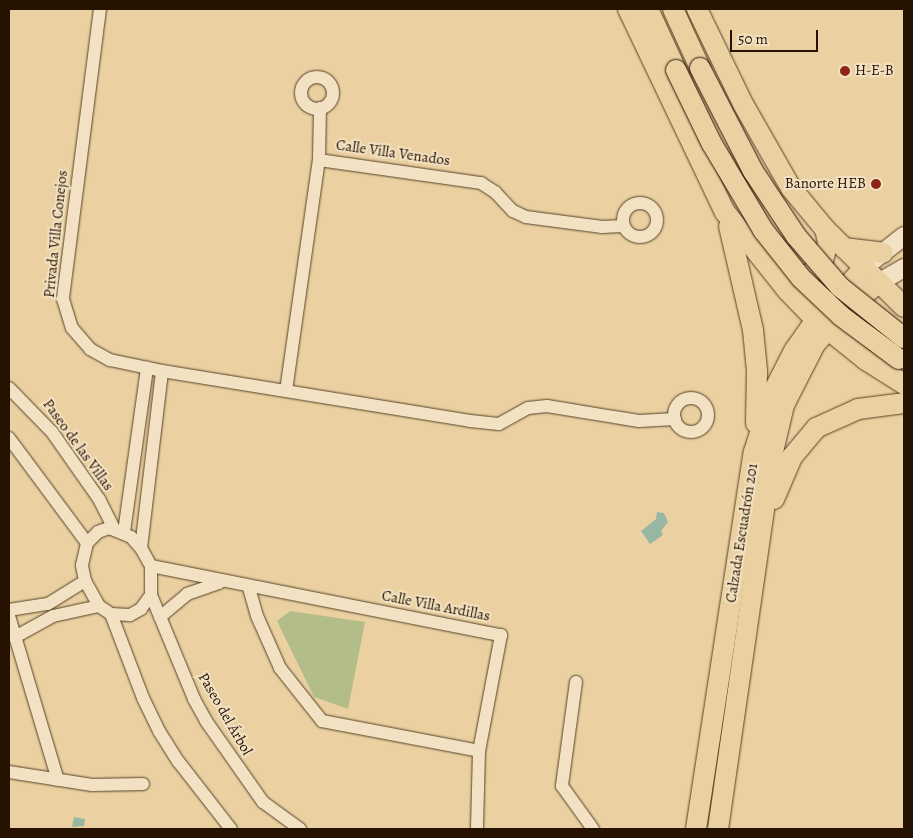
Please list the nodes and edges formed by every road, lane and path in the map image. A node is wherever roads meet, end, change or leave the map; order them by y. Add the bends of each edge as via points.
1 (100, 9) edge
2 (628, 9) edge
3 (648, 9) edge
4 (673, 9) edge
5 (697, 9) edge
6 (320, 108) dead end
7 (319, 160) junction
8 (725, 212) junction
9 (623, 226) dead end
10 (824, 229) junction
11 (903, 241) edge
12 (844, 248) junction
13 (883, 253) junction
14 (864, 268) junction
15 (904, 268) edge
16 (774, 275) junction
17 (878, 283) junction
18 (904, 307) edge
19 (904, 313) edge
20 (822, 325) junction
21 (904, 338) edge
22 (866, 360) junction
23 (904, 362) edge
24 (147, 368) junction
25 (162, 371) junction
26 (904, 384) edge
27 (9, 388) edge
28 (286, 391) junction
29 (904, 404) edge
30 (675, 419) dead end
31 (138, 436) junction
32 (9, 438) edge
33 (154, 438) junction
34 (754, 452) junction
35 (764, 522) junction
36 (119, 530) junction
37 (87, 543) junction
38 (141, 548) junction
39 (151, 566) junction
40 (84, 581) junction
41 (222, 582) junction
42 (249, 588) junction
43 (151, 595) junction
44 (98, 606) junction
45 (9, 610) edge
46 (51, 610) junction
47 (111, 614) junction
48 (9, 616) edge
49 (160, 618) junction
50 (15, 637) junction
51 (576, 682) dead end
52 (479, 751) junction
53 (9, 772) edge
54 (58, 780) junction
55 (143, 784) dead end
56 (477, 827) dead end
57 (231, 829) edge
58 (300, 829) edge
59 (593, 829) edge
60 (696, 829) edge
61 (718, 829) edge

1 - 24 street, Privada Villa Conejos via 63,298 72,328 90,349 110,360
2 - 8 main road
3 - 23 main road, bridge via 712,144 763,230 801,278 841,316
4 - 21 main road, bridge via 728,125 774,206 840,286
5 - 10 main road via 773,160
6 - 7 street
7 - 9 street, Calle Villa Venados via 481,184 513,211 526,217 602,227
7 - 28 street, Calle Villa Venados
8 - 16 main road
8 - 34 main road via 753,330 757,371
10 - 12 main road
10 - 16 main road via 828,242 821,267 799,280
11 - 13 main road
12 - 13 main road
12 - 14 main road
13 - 14 main road
14 - 17 main road
14 - 20 main road, Calzada Escuadrón 201
15 - 17 main road
16 - 20 main road
17 - 18 main road
17 - 20 main road, Calzada Escuadrón 201
19 - 22 main road via 889,314 876,321 864,346
20 - 22 main road
20 - 34 main road, Calzada Escuadrón 201 via 783,371
20 - 35 main road, Calzada Escuadrón 201 via 784,405 772,456
22 - 26 main road
24 - 25 street
24 - 31 street
25 - 28 street
25 - 33 street
27 - 36 street, Paseo de las Villas via 52,432
28 - 30 street via 491,423 508,422 528,408 547,406 639,421
29 - 35 main road via 858,409 816,428 792,457
31 - 33 street
31 - 36 street
32 - 37 street
33 - 38 street
34 - 60 main road, Calzada Escuadrón 201
35 - 61 main road, Calzada Escuadrón 201
36 - 37 street via 98,532
36 - 38 street
37 - 40 street via 82,565
38 - 39 street
39 - 41 street, Calle Villa Ardillas
39 - 43 street
40 - 44 street
40 - 46 street
41 - 42 street, Calle Villa Ardillas
41 - 49 street via 187,594
42 - 52 street via 257,616 280,668 322,721
42 - 52 street, Calle Villa Ardillas via 501,635
43 - 47 street via 141,609 130,614
43 - 49 street, Paseo del Árbol
44 - 46 street
44 - 47 street
45 - 46 street
46 - 50 street
47 - 57 street via 159,731 178,762
48 - 50 street
49 - 58 street, Paseo del Árbol via 194,699 227,753 263,802
50 - 54 street
51 - 59 street via 562,786
52 - 56 street, Calle Villa Ardillas
53 - 54 street
54 - 55 street via 92,785

